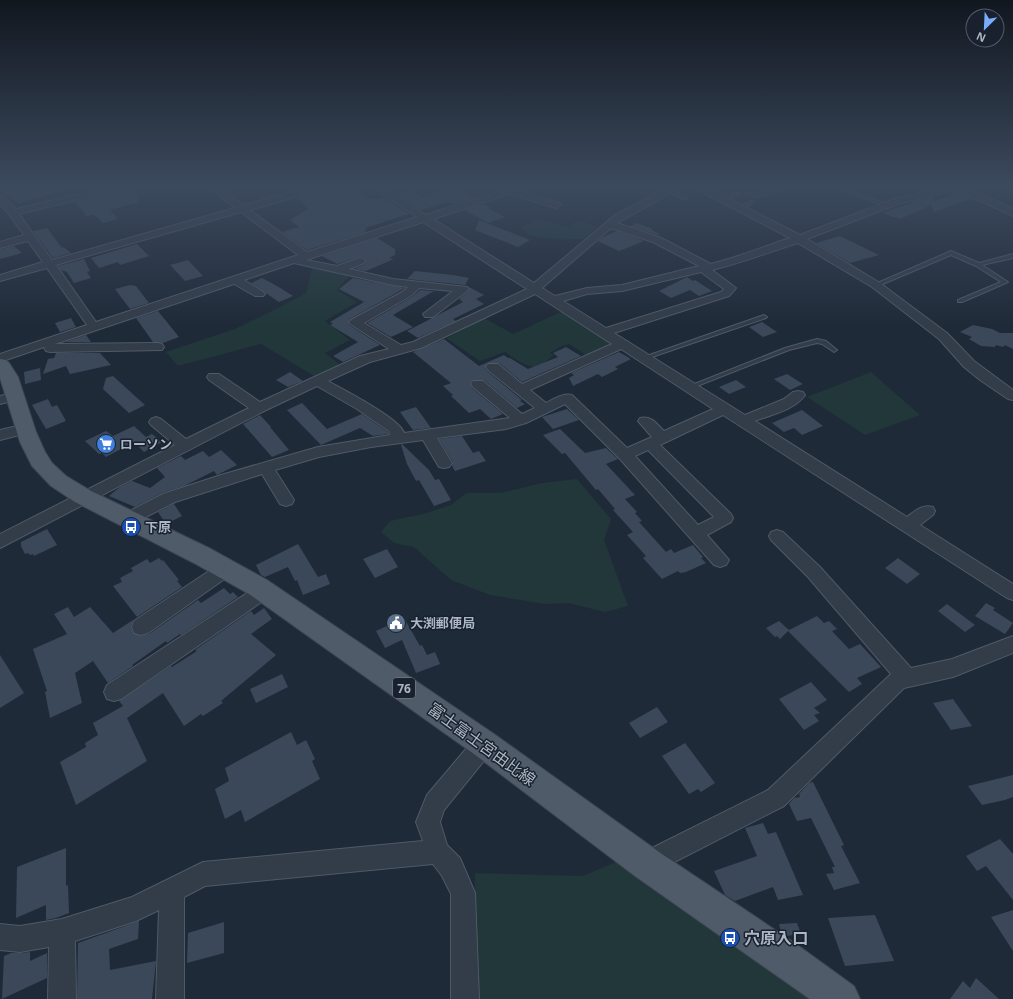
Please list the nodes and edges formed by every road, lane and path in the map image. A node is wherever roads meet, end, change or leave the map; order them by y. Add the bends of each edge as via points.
1 (155, 234) edge
2 (271, 234) edge
3 (375, 234) edge
4 (452, 234) edge
5 (597, 234) edge
6 (638, 234) edge
7 (787, 234) edge
8 (815, 234) edge
9 (30, 236) joint
10 (799, 240) junction
11 (0, 245) edge
12 (1013, 256) edge
13 (301, 258) junction
14 (360, 261) dead end
15 (49, 264) junction
16 (978, 265) junction
17 (706, 268) junction
18 (337, 270) junction
19 (0, 278) edge
20 (236, 280) junction
21 (416, 285) junction
22 (876, 285) junction
23 (536, 288) junction
24 (155, 294) dead end
25 (259, 294) dead end
26 (553, 300) junction
27 (960, 302) dead end
28 (164, 304) junction
29 (430, 314) dead end
30 (764, 316) dead end
31 (94, 327) junction
32 (604, 332) junction
33 (622, 344) junction
34 (158, 347) dead end
35 (32, 348) junction
36 (400, 350) junction
37 (834, 350) dead end
38 (644, 358) junction
39 (1, 365) edge
40 (493, 367) dead end
41 (214, 377) dead end
42 (318, 381) junction
43 (478, 384) dead end
44 (690, 387) junction
45 (521, 389) junction
46 (798, 395) dead end
47 (1013, 396) edge
48 (8, 398) edge
49 (259, 408) junction
50 (544, 408) junction
51 (724, 409) junction
52 (521, 420) junction
53 (644, 421) dead end
54 (743, 421) junction
55 (156, 422) dead end
56 (26, 430) junction
57 (427, 434) junction
58 (0, 435) edge
59 (398, 438) junction
60 (656, 441) junction
61 (185, 446) junction
62 (625, 456) junction
63 (444, 464) dead end
64 (266, 467) junction
65 (86, 498) junction
66 (286, 500) dead end
67 (927, 511) dead end
68 (128, 519) junction
69 (907, 526) junction
70 (695, 534) junction
71 (777, 536) dead end
72 (0, 542) edge
73 (720, 560) dead end
74 (227, 568) junction
75 (264, 591) junction
76 (1013, 593) edge
77 (141, 627) dead end
78 (1013, 644) edge
79 (907, 678) junction
80 (114, 692) dead end
81 (484, 744) junction
82 (438, 852) junction
83 (647, 864) junction
84 (172, 889) junction
85 (62, 932) junction
86 (0, 938) edge
87 (62, 999) edge
88 (170, 999) edge
89 (465, 999) edge
90 (841, 999) edge

1 - 15 street
2 - 13 street
3 - 13 street
4 - 23 street
5 - 23 street
6 - 17 street via 657,240
7 - 10 street
8 - 10 street
9 - 11 street
9 - 15 street
10 - 17 street
10 - 22 street
12 - 16 lane
13 - 18 street
13 - 20 street
14 - 18 street
15 - 19 street
15 - 31 street
16 - 22 lane via 951,253
16 - 27 lane via 1006,282
17 - 26 street via 622,288 587,291
17 - 32 street via 730,288 725,294
18 - 21 street
20 - 25 street
20 - 28 street
21 - 29 street via 463,289
21 - 36 street via 408,293 355,323
22 - 47 street via 943,336 985,377
23 - 26 street
23 - 36 street via 417,345
24 - 28 street
26 - 32 street
28 - 31 street
30 - 38 lane
31 - 35 street
32 - 33 street
33 - 38 street
33 - 45 street
34 - 35 street via 62,347 36,350
35 - 39 street
36 - 42 street via 365,360
37 - 44 lane via 824,342 817,341 787,349
38 - 44 street
39 - 48 main road, 富士富士宮由比線 / 76 via 9,376
40 - 45 street
41 - 49 street
42 - 49 street
42 - 59 street via 396,428
43 - 52 street
44 - 51 street
45 - 50 street
46 - 54 street via 789,402
48 - 56 main road, 富士富士宮由比線 / 76
49 - 61 street
50 - 52 street
50 - 62 street via 567,398
51 - 54 street
51 - 60 street
52 - 57 street
53 - 60 street
54 - 69 street
55 - 61 street
56 - 58 street
56 - 65 main road, 富士富士宮由比線 / 76 via 44,468 58,481
57 - 59 street
57 - 63 street
59 - 64 street via 318,452
60 - 62 street
60 - 70 street via 725,518
61 - 65 street
62 - 70 street
64 - 66 street
64 - 68 street via 169,498
65 - 68 main road, 富士富士宮由比線 / 76
65 - 72 street
67 - 69 street
68 - 74 main road, 富士富士宮由比線 / 76
69 - 76 street
70 - 73 street
71 - 79 street via 814,572
74 - 75 main road, 富士富士宮由比線 / 76
74 - 77 street
75 - 80 street
75 - 81 main road, 富士富士宮由比線 / 76
78 - 79 street via 953,668
79 - 83 street via 898,680 776,798
81 - 82 street via 435,803 428,822
81 - 83 main road, 富士富士宮由比線 / 76
82 - 84 street via 203,874
82 - 89 street via 451,867 463,893
83 - 90 main road, 富士富士宮由比線 / 76
84 - 85 street via 136,908
84 - 88 street
85 - 86 street via 20,939
85 - 87 street

